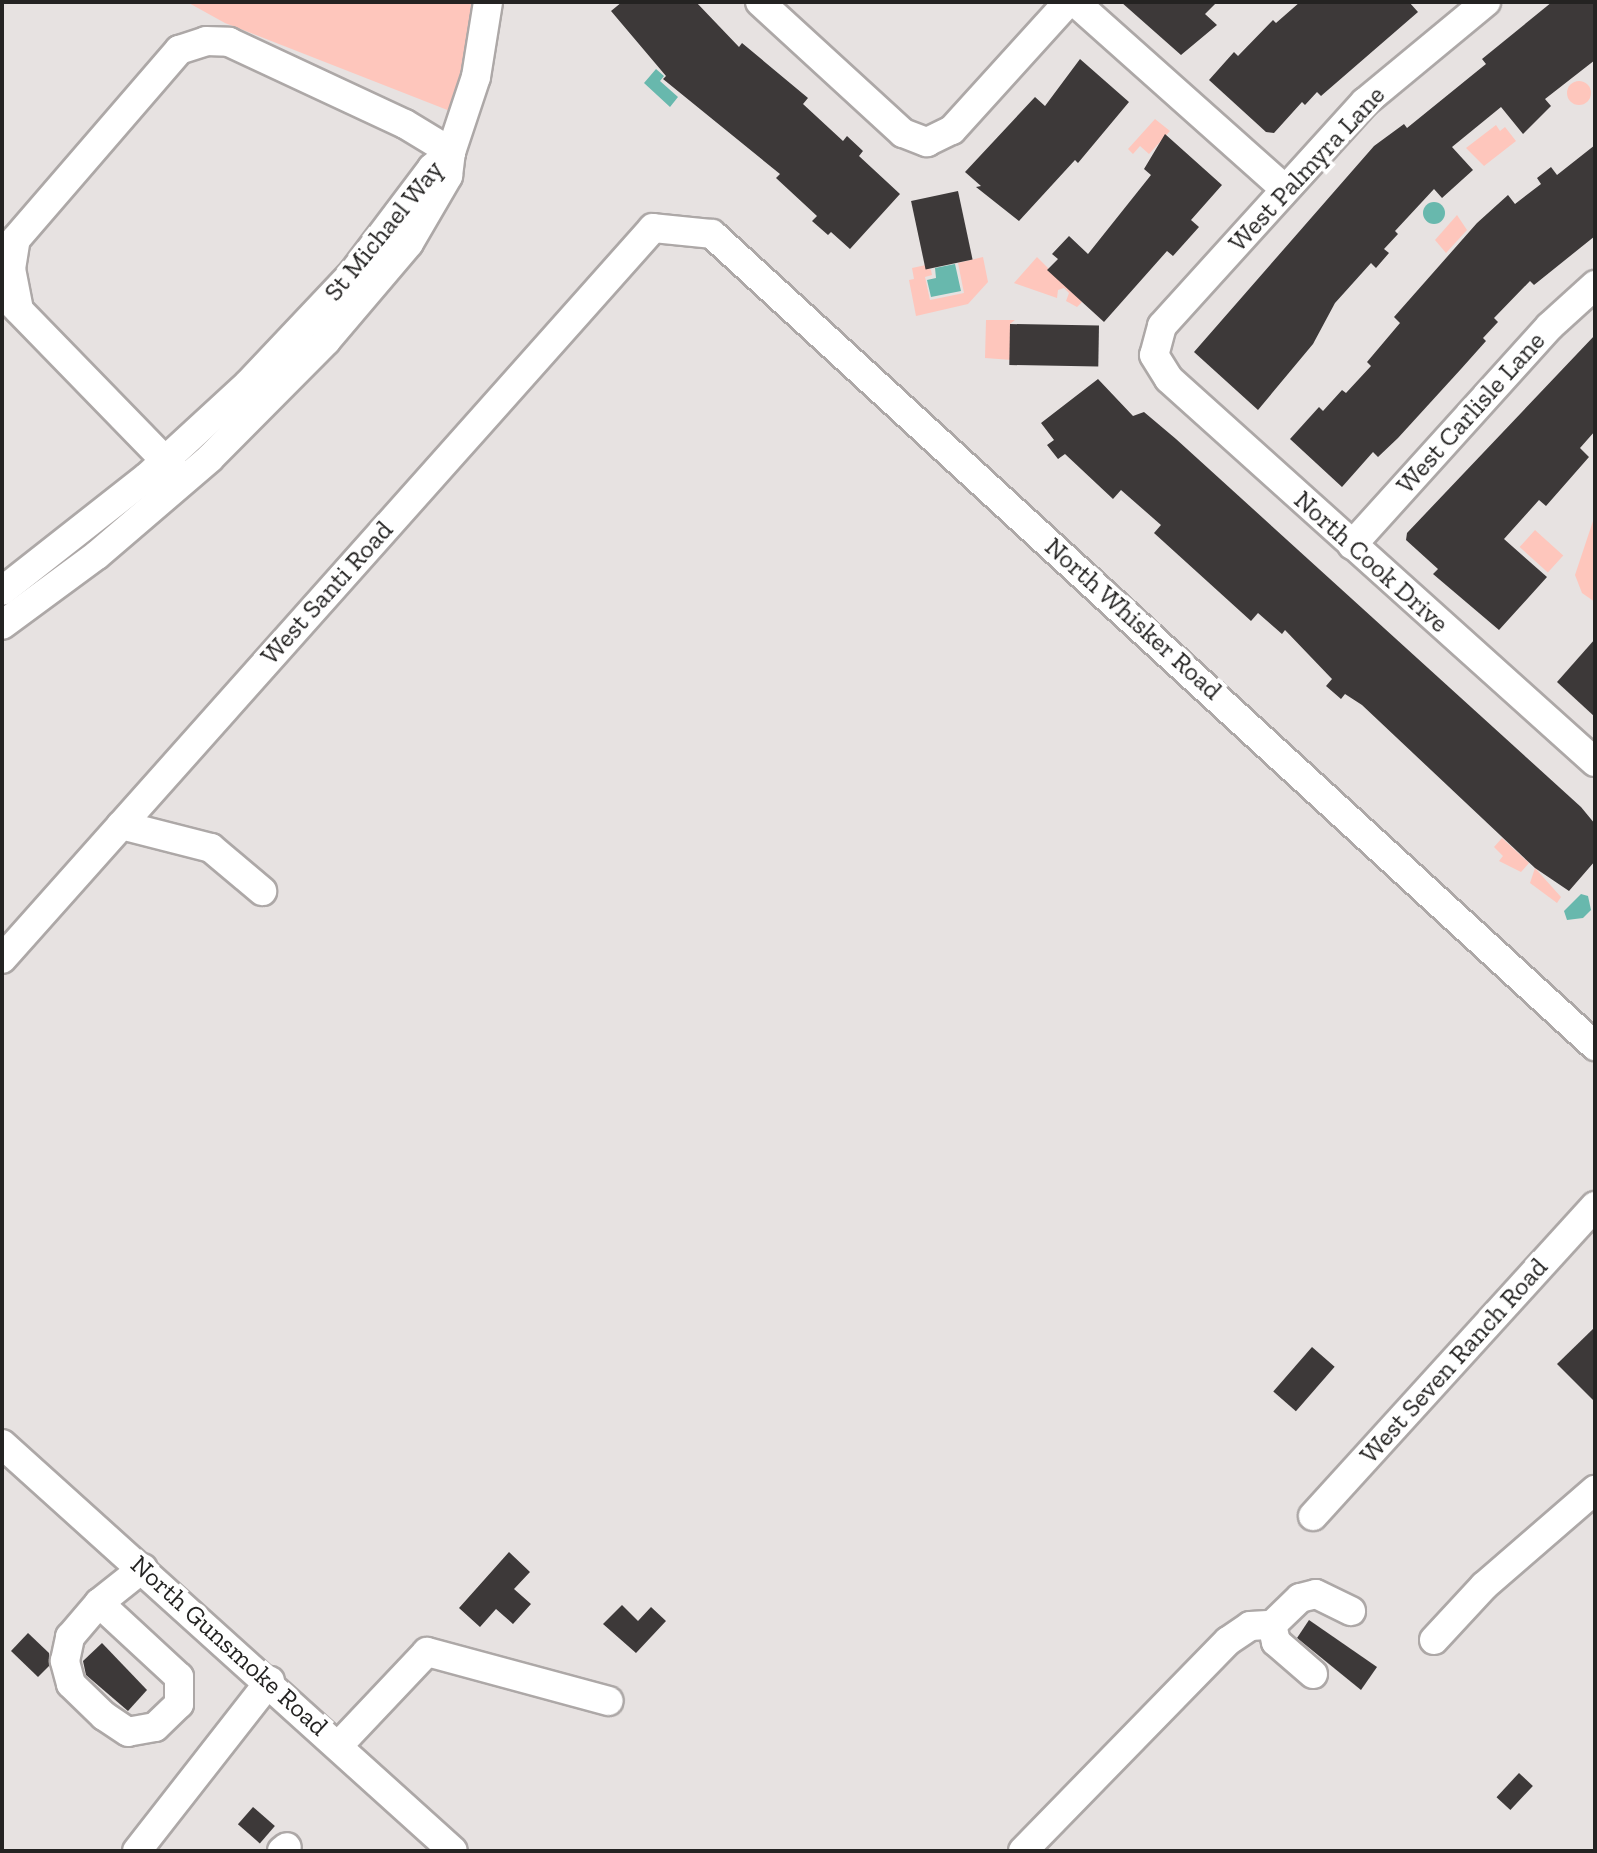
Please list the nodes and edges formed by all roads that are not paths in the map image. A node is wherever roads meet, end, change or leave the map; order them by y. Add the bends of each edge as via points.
1 (488, 2) edge
2 (760, 2) edge
3 (1068, 2) edge
4 (1075, 2) edge
5 (1486, 2) edge
6 (451, 152) junction
7 (1285, 189) junction
8 (653, 228) joint
9 (1595, 285) edge
10 (10, 301) edge
11 (1154, 355) joint
12 (166, 460) junction
13 (185, 481) junction
14 (1352, 545) junction
15 (2, 591) edge
16 (2, 625) edge
17 (1595, 762) edge
18 (121, 825) junction
19 (262, 891) dead end
20 (2, 959) edge
21 (1595, 1046) edge
22 (1595, 1206) edge
23 (2, 1444) edge
24 (1595, 1490) edge
25 (1313, 1516) dead end
26 (143, 1568) junction
27 (99, 1603) junction
28 (1351, 1611) dead end
29 (1272, 1625) junction
30 (1434, 1640) dead end
31 (1313, 1674) dead end
32 (270, 1681) junction
33 (609, 1701) dead end
34 (339, 1745) junction
35 (137, 1851) edge
36 (453, 1851) edge
37 (1023, 1851) edge

1 - 6 street via 476,77
2 - 3 street via 903,133 927,142 952,130
4 - 7 street
5 - 7 street, West Palmyra Lane via 1365,102
6 - 10 street via 405,124 229,42 206,41 179,50 16,239
6 - 12 street, St Michael Way via 432,168 322,307
6 - 13 street, St Michael Way via 441,197 409,243 278,393
7 - 11 street, West Palmyra Lane via 1162,326
8 - 18 street, West Santi Road
8 - 21 street, North Whisker Road via 712,234
9 - 14 street, West Carlisle Lane via 1550,326
10 - 12 street
11 - 14 street, North Cook Drive via 1169,379
12 - 13 street
12 - 15 street, St Michael Way
13 - 16 street, St Michael Way
14 - 17 street, North Cook Drive
18 - 19 street via 211,848
18 - 20 street, West Santi Road
22 - 25 street, West Seven Ranch Road
23 - 26 street, North Gunsmoke Road
24 - 30 street via 1484,1586
26 - 27 street
26 - 32 street, North Gunsmoke Road
27 - 27 street via 70,1637 65,1661 71,1684 128,1732 155,1727 179,1704 179,1677
28 - 29 street via 1316,1594 1300,1598
29 - 31 street via 1276,1642
29 - 37 street via 1250,1626 1228,1641
32 - 34 street, North Gunsmoke Road
32 - 35 street
33 - 34 street via 427,1652
34 - 36 street, North Gunsmoke Road

